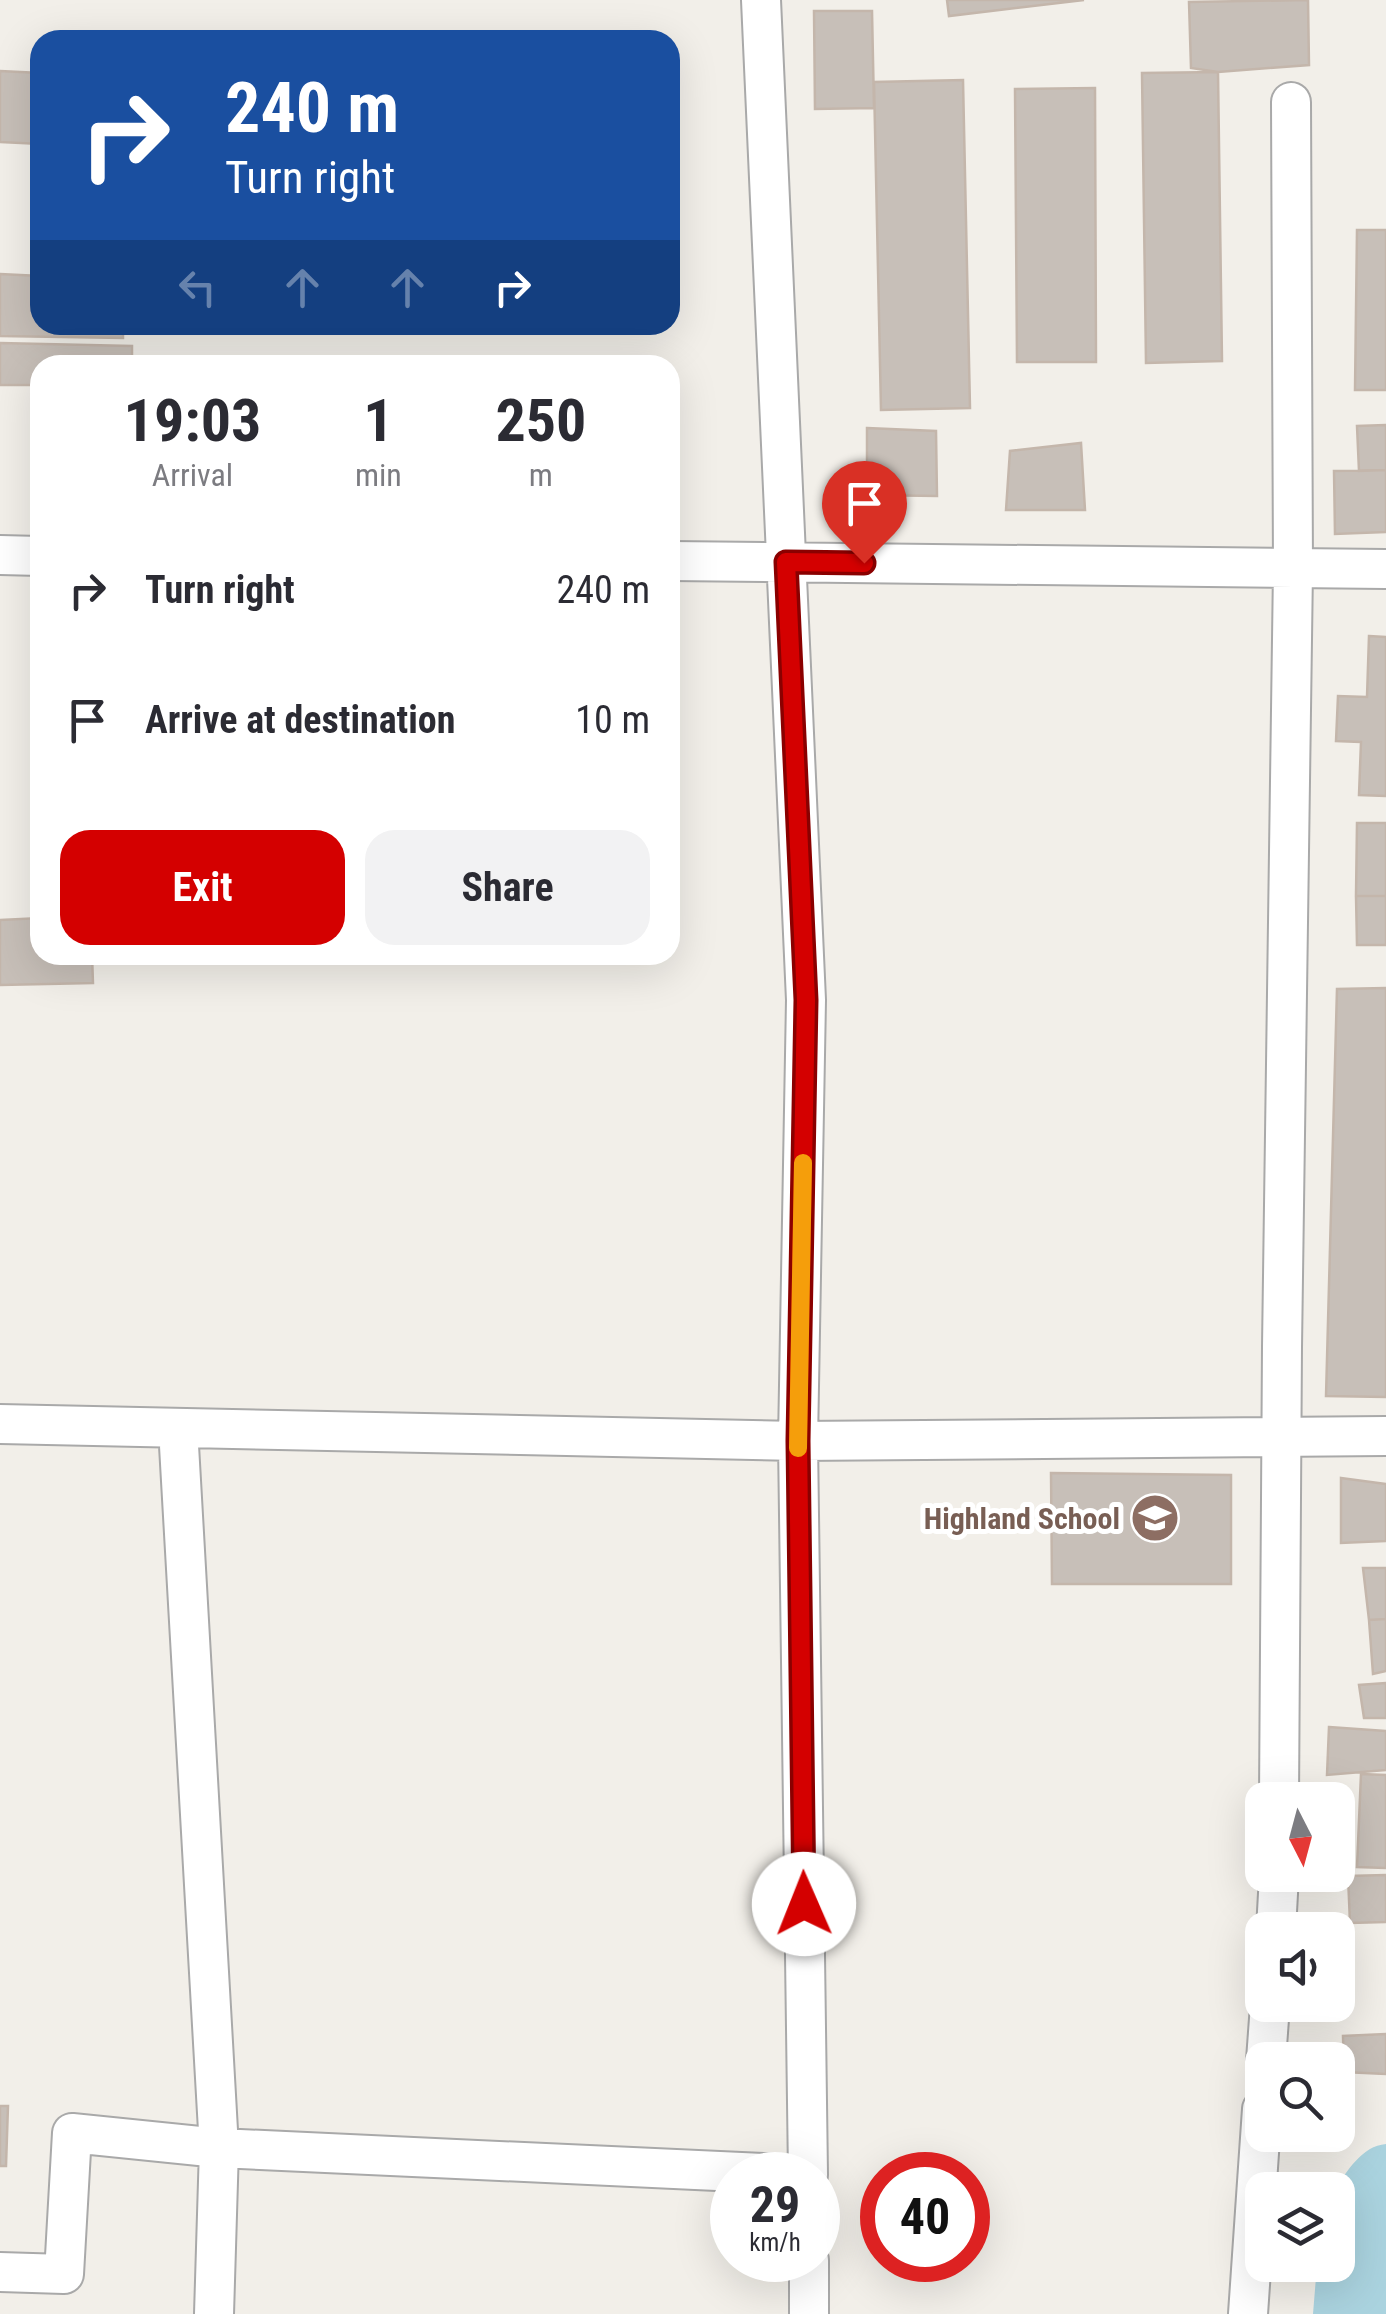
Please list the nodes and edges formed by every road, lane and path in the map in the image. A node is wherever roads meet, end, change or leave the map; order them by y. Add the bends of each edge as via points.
1 (761, 0) edge
2 (1291, 102) dead end
3 (0, 555) edge
4 (30, 556) edge
5 (680, 561) edge
6 (786, 562) junction
7 (1293, 569) junction
8 (1386, 569) edge
9 (0, 1424) edge
10 (178, 1428) junction
11 (1386, 1436) edge
12 (1282, 1438) junction
13 (798, 1441) junction
14 (1280, 1782) edge
15 (219, 2148) junction
16 (806, 2152) edge
17 (1259, 2152) edge
18 (710, 2171) edge
19 (0, 2272) edge
20 (809, 2282) edge
21 (214, 2314) edge
22 (809, 2314) edge
23 (1248, 2314) edge

1 - 6 street
2 - 7 street
3 - 4 street
5 - 6 street
6 - 7 street
6 - 13 street via 806,1000
7 - 8 street
7 - 12 street
9 - 10 street
10 - 13 street
10 - 15 street
11 - 12 street
12 - 13 street
12 - 14 street
13 - 16 street
15 - 18 street
15 - 19 street via 72,2132 64,2274
15 - 21 street
17 - 23 street
20 - 22 street

